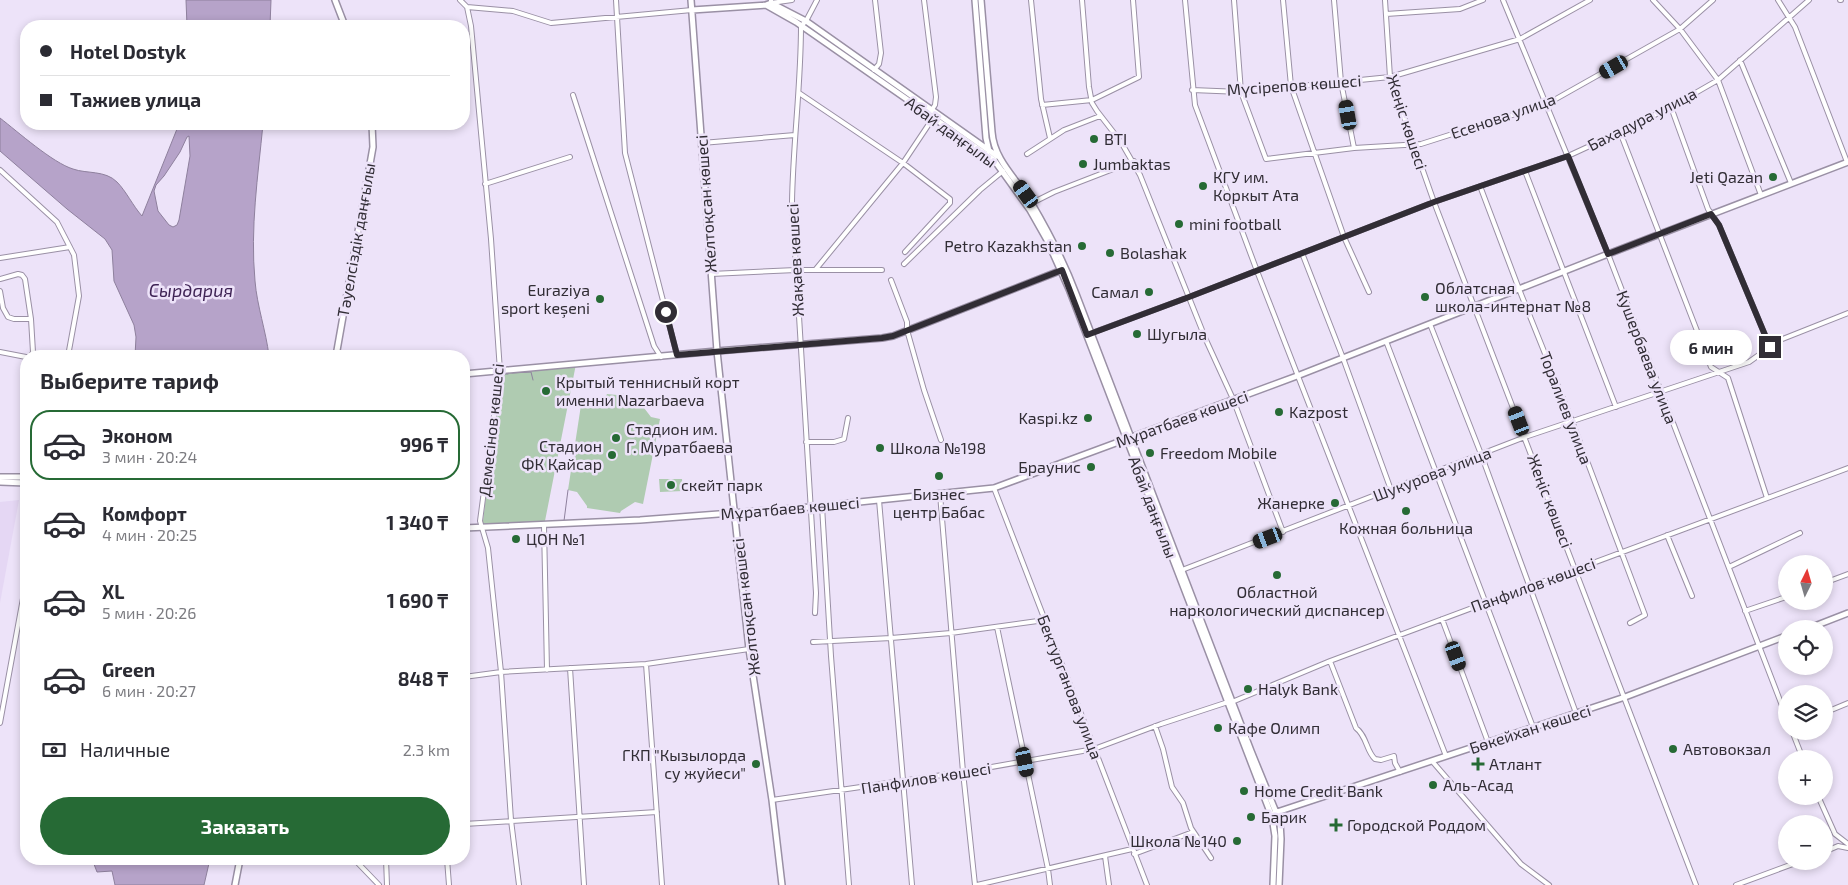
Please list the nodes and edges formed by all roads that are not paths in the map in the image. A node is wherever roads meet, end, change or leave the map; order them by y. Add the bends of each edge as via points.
1 (335, 0) edge
2 (460, 0) edge
3 (470, 0) edge
4 (616, 0) edge
5 (692, 0) edge
6 (778, 0) edge
7 (792, 0) edge
8 (817, 0) edge
9 (875, 0) edge
10 (924, 0) edge
11 (975, 0) edge
12 (981, 0) edge
13 (1031, 0) edge
14 (1082, 0) edge
15 (1133, 0) edge
16 (1185, 0) edge
17 (1234, 0) edge
18 (1283, 0) edge
19 (1334, 0) edge
20 (1384, 0) edge
21 (1483, 0) edge
22 (1503, 0) edge
23 (1590, 0) edge
24 (1653, 0) edge
25 (1713, 0) edge
26 (1778, 0) edge
27 (1809, 0) edge
28 (769, 3) edge
29 (467, 7) junction
30 (692, 10) junction
31 (1386, 14) junction
32 (1789, 16) junction
33 (618, 17) junction
34 (343, 20) edge
35 (470, 20) edge
36 (470, 21) edge
37 (803, 24) junction
38 (471, 26) joint
39 (1680, 29) junction
40 (1520, 39) junction
41 (1740, 60) junction
42 (874, 70) junction
43 (1390, 77) junction
44 (1718, 80) junction
45 (1341, 82) junction
46 (1291, 86) junction
47 (1192, 90) junction
48 (1241, 92) junction
49 (799, 93) junction
50 (573, 95) dead end
51 (1092, 100) junction
52 (1547, 104) junction
53 (1042, 105) junction
54 (1670, 107) junction
55 (931, 111) junction
56 (1100, 116) junction
57 (934, 118) junction
58 (985, 128) junction
59 (372, 130) edge
60 (1620, 132) junction
61 (795, 135) junction
62 (1050, 138) junction
63 (972, 140) junction
64 (702, 143) junction
65 (1414, 144) junction
66 (1354, 148) junction
67 (989, 150) junction
68 (1314, 153) junction
69 (1027, 154) dead end
70 (1568, 156) junction
71 (570, 157) dead end
72 (997, 159) junction
73 (1134, 161) junction
74 (902, 163) junction
75 (1848, 163) edge
76 (0, 170) edge
77 (1525, 170) junction
78 (1003, 171) junction
79 (1791, 183) junction
80 (485, 184) junction
81 (1480, 186) junction
82 (1761, 195) junction
83 (1434, 202) junction
84 (1032, 207) junction
85 (1711, 214) junction
86 (1659, 234) junction
87 (1344, 237) junction
88 (70, 247) junction
89 (905, 252) dead end
90 (1302, 253) junction
91 (1608, 254) junction
92 (0, 258) edge
93 (904, 264) dead end
94 (816, 269) junction
95 (1064, 269) junction
96 (796, 270) junction
97 (882, 270) dead end
98 (1257, 271) junction
99 (1563, 271) junction
100 (711, 274) junction
101 (0, 279) edge
102 (891, 280) dead end
103 (1518, 289) junction
104 (0, 291) edge
105 (1369, 292) dead end
106 (1189, 297) junction
107 (1475, 306) junction
108 (1848, 313) edge
109 (31, 319) junction
110 (1430, 324) junction
111 (907, 330) junction
112 (1089, 334) junction
113 (1386, 341) junction
114 (800, 344) junction
115 (1770, 347) junction
116 (33, 350) edge
117 (69, 350) edge
118 (337, 350) edge
119 (717, 351) junction
120 (0, 352) edge
121 (677, 355) junction
122 (20, 356) edge
123 (661, 357) junction
124 (1343, 358) junction
125 (500, 371) junction
126 (1720, 372) junction
127 (470, 374) edge
128 (1297, 376) junction
129 (1661, 392) junction
130 (1233, 399) junction
131 (1616, 406) junction
132 (848, 418) dead end
133 (1572, 421) junction
134 (1525, 437) junction
135 (1129, 438) junction
136 (941, 440) dead end
137 (806, 442) junction
138 (1481, 454) junction
139 (1848, 468) edge
140 (1436, 472) junction
141 (0, 477) edge
142 (20, 477) edge
143 (0, 482) edge
144 (20, 482) edge
145 (994, 488) junction
146 (1390, 490) junction
147 (940, 494) junction
148 (1767, 498) junction
149 (880, 500) junction
150 (822, 506) junction
151 (1348, 506) junction
152 (810, 507) junction
153 (735, 513) junction
154 (1710, 520) junction
155 (544, 526) junction
156 (482, 529) junction
157 (470, 530) edge
158 (1283, 532) junction
159 (1800, 533) dead end
160 (1667, 535) junction
161 (1621, 553) junction
162 (1728, 568) junction
163 (1576, 569) junction
164 (1182, 570) junction
165 (1848, 574) edge
166 (1833, 580) edge
167 (1530, 586) junction
168 (1692, 596) dead end
169 (1778, 599) edge
170 (1486, 603) junction
171 (1745, 611) junction
172 (1848, 613) edge
173 (815, 614) dead end
174 (20, 615) edge
175 (1442, 619) junction
176 (1045, 620) junction
177 (1830, 620) edge
178 (1630, 623) dead end
179 (997, 626) junction
180 (951, 633) junction
181 (1398, 635) junction
182 (891, 638) junction
183 (1778, 639) edge
184 (830, 641) junction
185 (813, 642) dead end
186 (1759, 647) junction
187 (749, 649) junction
188 (1330, 661) junction
189 (646, 664) junction
190 (570, 668) junction
191 (547, 670) junction
192 (500, 672) junction
193 (470, 676) edge
194 (1778, 696) edge
195 (1626, 697) junction
196 (1230, 702) junction
197 (1848, 704) edge
198 (1833, 710) edge
199 (1576, 713) junction
200 (0, 724) edge
201 (1155, 726) junction
202 (1533, 728) junction
203 (1488, 742) junction
204 (1094, 749) junction
205 (1446, 756) junction
206 (1432, 761) junction
207 (1025, 762) junction
208 (963, 772) junction
209 (1400, 772) junction
210 (902, 782) junction
211 (841, 791) junction
212 (772, 800) junction
213 (1821, 805) edge
214 (656, 812) junction
215 (1273, 813) junction
216 (579, 816) junction
217 (511, 820) junction
218 (470, 823) edge
219 (1193, 832) junction
220 (1848, 844) edge
221 (1833, 848) edge
222 (1848, 848) edge
223 (1133, 852) junction
224 (1105, 856) junction
225 (1211, 858) dead end
226 (239, 865) edge
227 (360, 865) edge
228 (386, 865) edge
229 (447, 865) edge
230 (1048, 869) junction
231 (1778, 869) edge
232 (235, 885) edge
233 (379, 885) edge
234 (387, 885) edge
235 (449, 885) edge
236 (519, 885) edge
237 (584, 885) edge
238 (662, 885) edge
239 (782, 885) edge
240 (849, 885) edge
241 (912, 885) edge
242 (976, 885) edge
243 (1050, 885) edge
244 (1109, 885) edge
245 (1147, 885) edge
246 (1273, 885) edge
247 (1279, 885) edge
248 (1549, 885) edge
249 (1696, 885) edge
250 (1736, 885) edge

1 - 34 street
2 - 29 street
3 - 29 street
4 - 33 street
5 - 30 street, Желтоқсан көшесі
6 - 7 street
6 - 28 street
8 - 37 street
9 - 42 street via 881,59
10 - 55 street via 936,97
11 - 58 street
12 - 72 street via 992,141
13 - 53 street
14 - 51 street
15 - 51 street via 1139,77
16 - 47 street
17 - 48 street
18 - 46 street
19 - 45 street
20 - 31 street, Жеңіс көшесі
21 - 31 street via 1460,8
22 - 40 street, Кушербаева улица
23 - 40 street, Мүсірепов көшесі
24 - 39 street
25 - 39 street, Есенова улица
26 - 32 street
27 - 32 street, Бахадура улица
28 - 30 street
28 - 37 street, Абай даңғылы
29 - 33 street via 514,11 547,23
29 - 35 street, Демесінов көшесі
30 - 33 street
30 - 64 street, Желтоқсан көшесі
31 - 43 street, Жеңіс көшесі
32 - 41 street, Бахадура улица
32 - 75 street
33 - 121 street via 625,153
36 - 38 street, Демесінов көшесі
37 - 42 street, Абай даңғылы
37 - 49 street, Жақаев көшесі
37 - 57 street, Абай даңғылы
38 - 80 street, Демесінов көшесі
39 - 44 street
39 - 52 street, Есенова улица
40 - 43 street, Мүсірепов көшесі
40 - 52 street, Кушербаева улица
41 - 44 street, Бахадура улица
41 - 79 street
42 - 55 street, Абай даңғылы
43 - 45 street, Мүсірепов көшесі
43 - 65 street, Жеңіс көшесі
44 - 54 street, Бахадура улица
44 - 82 street
45 - 46 street, Мүсірепов көшесі
45 - 66 street
46 - 48 street, Мүсірепов көшесі
46 - 68 street
47 - 48 street, Мүсірепов көшесі
47 - 98 street via 1194,105
48 - 68 street, Есенова улица via 1266,159
49 - 61 street, Жақаев көшесі
49 - 74 street
50 - 123 street via 654,346
51 - 53 street
51 - 56 street
52 - 65 street, Есенова улица
52 - 70 street, Кушербаева улица
53 - 62 street
54 - 60 street, Бахадура улица
54 - 85 street
55 - 63 street, Абай даңғылы
56 - 62 street
56 - 73 street
57 - 72 street, Абай даңғылы
57 - 74 street
58 - 63 street via 982,139
58 - 67 street
59 - 118 street, Тәуелсіздік даңғылы via 373,147
60 - 70 street, Бахадура улица
60 - 86 street
61 - 64 street
61 - 96 street, Жақаев көшесі via 792,202
62 - 69 street
63 - 67 street, Абай даңғылы
64 - 100 street, Желтоқсан көшесі
65 - 66 street, Есенова улица
65 - 83 street, Жеңіс көшесі
66 - 68 street, Есенова улица
67 - 72 street, Абай даңғылы
68 - 87 street
70 - 77 street, Бахадура улица
70 - 91 street, Кушербаева улица
71 - 80 street
72 - 78 street, Абай даңғылы
72 - 84 street, Абай даңғылы
73 - 84 street via 1054,192
73 - 106 street
74 - 89 street via 951,201
74 - 94 street
75 - 79 street, Мұратбаев көшесі
76 - 88 street via 57,222
77 - 81 street, Бахадура улица
77 - 99 street
78 - 84 street, Абай даңғылы
78 - 93 street
79 - 82 street, Мұратбаев көшесі
80 - 125 street, Демесінов көшесі
81 - 83 street, Бахадура улица
81 - 103 street, Торалиев улица
82 - 85 street, Мұратбаев көшесі
83 - 87 street, Бахадура улица
83 - 107 street, Жеңіс көшесі
84 - 95 street, Абай даңғылы
85 - 86 street, Мұратбаев көшесі
85 - 115 street via 1719,225
86 - 91 street, Мұратбаев көшесі
86 - 126 street via 1711,367
87 - 90 street, Бахадура улица
87 - 105 street
88 - 92 street
88 - 117 street via 79,296
90 - 98 street, Бахадура улица
90 - 124 street
91 - 99 street, Мұратбаев көшесі
91 - 129 street, Кушербаева улица
94 - 96 street
94 - 97 street
95 - 111 street
95 - 112 street, Абай даңғылы
96 - 100 street
96 - 114 street, Жақаев көшесі
98 - 106 street, Бахадура улица
98 - 128 street
99 - 103 street, Мұратбаев көшесі
99 - 131 street
100 - 119 street, Желтоқсан көшесі
101 - 109 street via 22,275
102 - 111 street
103 - 107 street, Мұратбаев көшесі
103 - 133 street, Торалиев улица
104 - 109 street via 8,317
106 - 112 street, Бахадура улица
106 - 130 street
107 - 110 street, Мұратбаев көшесі
107 - 134 street, Жеңіс көшесі
108 - 115 street, Шукурова улица
109 - 116 street
110 - 113 street, Мұратбаев көшесі
110 - 138 street
111 - 114 street via 882,338
111 - 136 street
112 - 135 street, Абай даңғылы
113 - 124 street, Мұратбаев көшесі
113 - 140 street
114 - 119 street
114 - 137 street, Жақаев көшесі
115 - 126 street, Шукурова улица via 1749,362
119 - 121 street
119 - 153 street, Желтоқсан көшесі
120 - 122 street
121 - 123 street
123 - 125 street
124 - 128 street, Мұратбаев көшесі
124 - 146 street
125 - 127 street
125 - 156 street, Демесінов көшесі via 480,521
126 - 129 street, Шукурова улица
126 - 148 street via 1728,378
128 - 130 street, Мұратбаев көшесі
128 - 151 street
129 - 131 street, Шукурова улица
129 - 154 street, Кушербаева улица
130 - 135 street, Мұратбаев көшесі
130 - 158 street
131 - 133 street, Шукурова улица
132 - 137 street via 844,439
133 - 134 street, Шукурова улица
133 - 161 street, Торалиев улица
134 - 138 street, Шукурова улица
134 - 163 street, Жеңіс көшесі
135 - 145 street, Мұратбаев көшесі
135 - 164 street, Абай даңғылы
135 - 196 street, Абай даңғылы
137 - 152 street, Жақаев көшесі
138 - 140 street, Шукурова улица
138 - 167 street
139 - 148 street, Панфилов көшесі
140 - 146 street, Шукурова улица
140 - 170 street
141 - 142 street
143 - 144 street
145 - 147 street, Мұратбаев көшесі
145 - 176 street, Бектурганова улица
146 - 151 street, Шукурова улица
147 - 149 street, Мұратбаев көшесі
147 - 180 street
148 - 154 street, Панфилов көшесі
149 - 150 street, Мұратбаев көшесі
149 - 182 street
150 - 152 street, Мұратбаев көшесі
150 - 184 street
151 - 158 street, Шукурова улица
151 - 181 street
152 - 153 street, Мұратбаев көшесі
152 - 173 street, Жақаев көшесі
153 - 155 street, Мұратбаев көшесі
153 - 187 street, Желтоқсан көшесі
154 - 160 street, Панфилов көшесі
154 - 162 street, Кушербаева улица
155 - 156 street, Мұратбаев көшесі
155 - 191 street
156 - 157 street, Мұратбаев көшесі
156 - 192 street, Демесінов көшесі via 488,548
158 - 164 street, Шукурова улица
159 - 162 street
160 - 161 street, Панфилов көшесі
160 - 168 street
161 - 163 street, Панфилов көшесі
161 - 178 street, Торалиев улица via 1645,615
162 - 171 street, Кушербаева улица
163 - 167 street, Панфилов көшесі
163 - 195 street, Жеңіс көшесі
164 - 196 street, Абай даңғылы
165 - 166 street
167 - 170 street, Панфилов көшесі
167 - 199 street
169 - 171 street
170 - 175 street, Панфилов көшесі
170 - 202 street
171 - 186 street, Кушербаева улица
172 - 177 street
174 - 200 street
175 - 181 street, Панфилов көшесі
175 - 203 street
176 - 179 street
176 - 204 street, Бектурганова улица
179 - 180 street
179 - 207 street
180 - 182 street
180 - 208 street
181 - 188 street, Панфилов көшесі
181 - 205 street
182 - 184 street
182 - 210 street
183 - 186 street, Бөкейхан көшесі
184 - 185 street
184 - 211 street
186 - 194 street, Кушербаева улица
186 - 195 street, Бөкейхан көшесі
187 - 189 street
187 - 212 street, Желтоқсан көшесі
188 - 196 street, Панфилов көшесі
188 - 209 street via 1356,728 1362,732 1371,755 1375,760 1394,756
189 - 190 street
189 - 214 street
190 - 191 street
190 - 216 street
191 - 192 street
192 - 193 street
192 - 217 street, Демесінов көшесі
195 - 199 street, Бөкейхан көшесі
195 - 249 street, Жеңіс көшесі
196 - 201 street, Панфилов көшесі
196 - 215 street
197 - 198 street
199 - 202 street, Бөкейхан көшесі
201 - 204 street, Панфилов көшесі
201 - 219 street via 1172,788 1183,803
202 - 203 street, Бөкейхан көшесі
203 - 205 street, Бөкейхан көшесі
204 - 207 street, Панфилов көшесі
204 - 223 street, Бектурганова улица
205 - 206 street, Бөкейхан көшесі
206 - 209 street, Бөкейхан көшесі
206 - 248 street via 1521,864
207 - 208 street, Панфилов көшесі
207 - 230 street
208 - 210 street, Панфилов көшесі
208 - 242 street
209 - 215 street, Бөкейхан көшесі
210 - 211 street, Панфилов көшесі
210 - 241 street
211 - 212 street, Панфилов көшесі
211 - 240 street
212 - 239 street, Желтоқсан көшесі
213 - 220 street via 1835,834
214 - 216 street
214 - 238 street
215 - 246 street via 1276,836
215 - 247 street via 1280,826
216 - 217 street
216 - 237 street
217 - 218 street
217 - 236 street, Демесінов көшесі
219 - 223 street
219 - 225 street
221 - 222 street
223 - 224 street
223 - 245 street, Бектурганова улица
224 - 230 street
224 - 244 street
226 - 232 street
227 - 233 street
228 - 234 street
229 - 235 street
230 - 242 street
230 - 243 street
231 - 250 street

